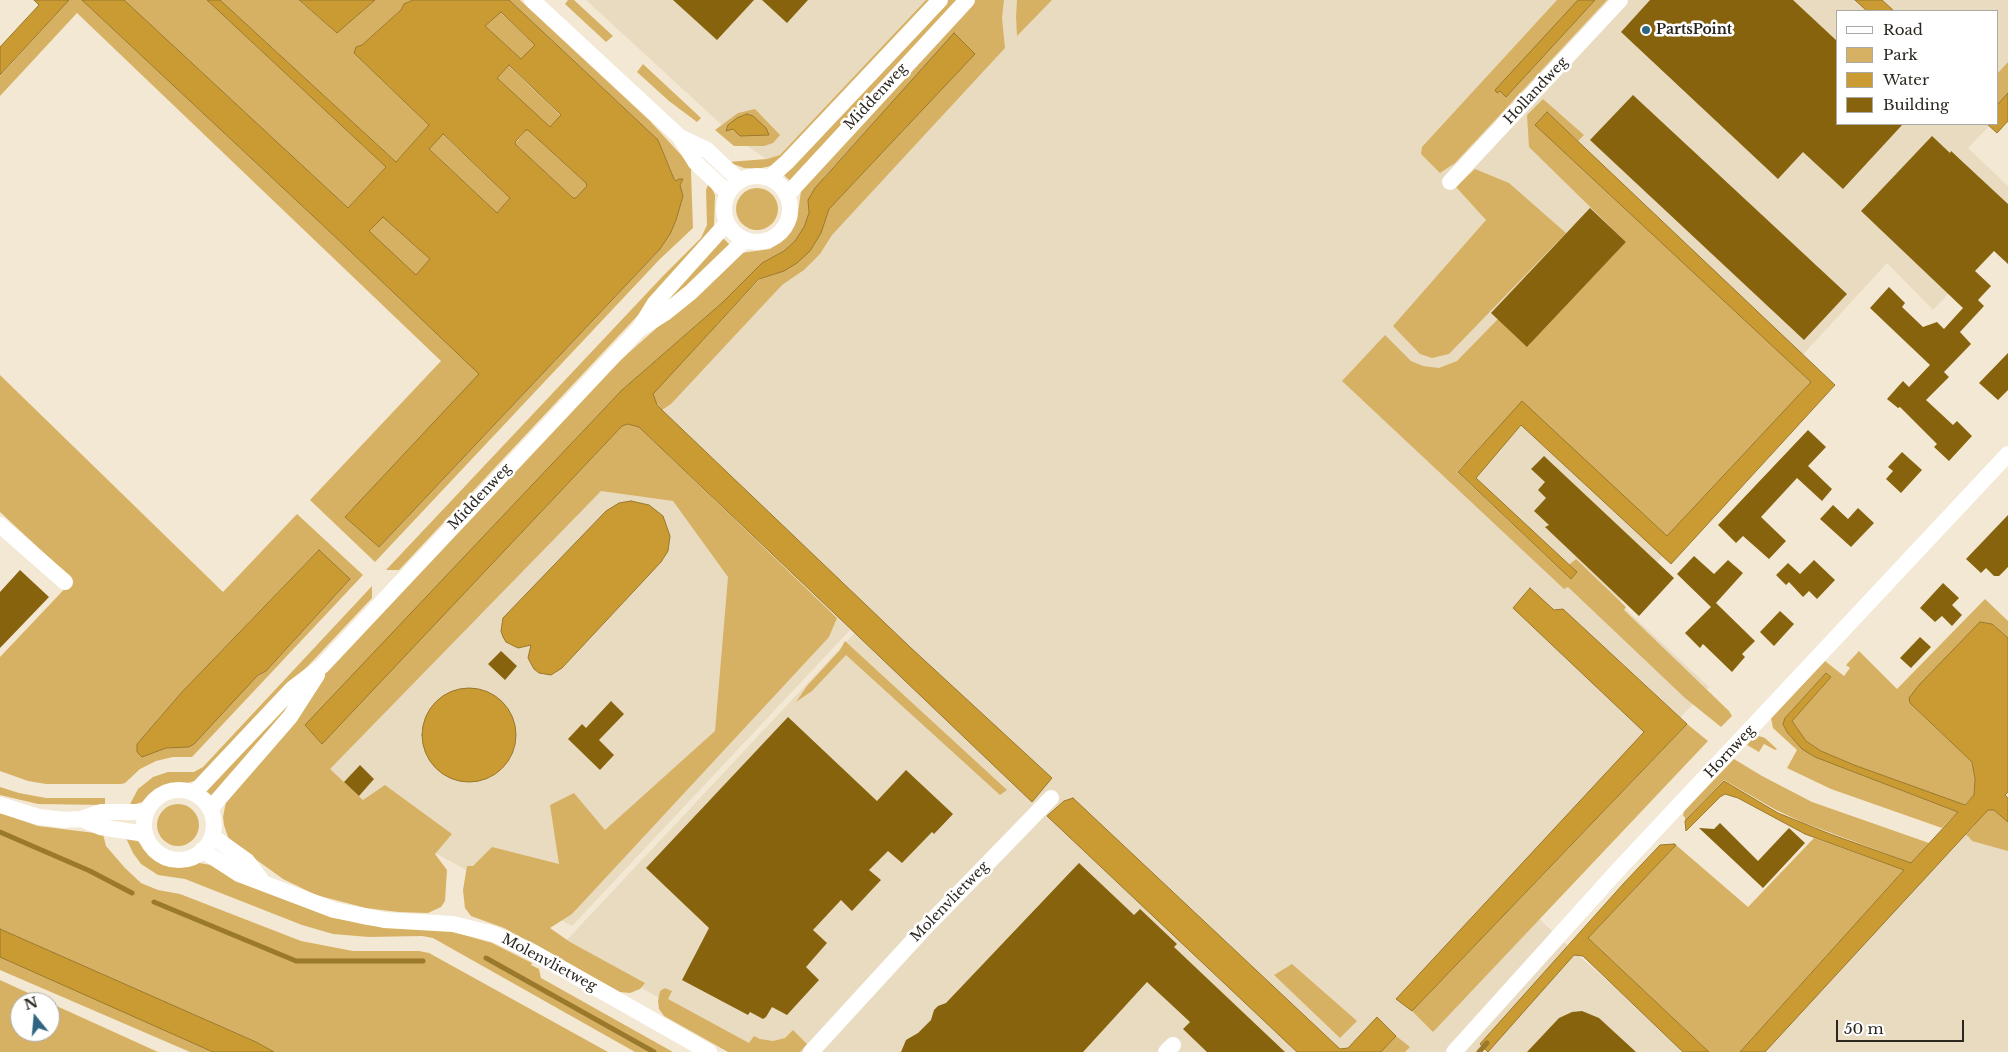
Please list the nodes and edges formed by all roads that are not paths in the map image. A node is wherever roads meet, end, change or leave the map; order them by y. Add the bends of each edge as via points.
1 (532, 0) edge
2 (940, 0) edge
3 (967, 0) edge
4 (1620, 0) edge
5 (769, 178) junction
6 (1450, 182) dead end
7 (734, 187) junction
8 (787, 195) junction
9 (727, 223) junction
10 (745, 240) junction
11 (639, 329) junction
12 (2008, 454) edge
13 (0, 524) edge
14 (65, 582) dead end
15 (322, 666) junction
16 (194, 793) junction
17 (1051, 798) dead end
18 (0, 805) edge
19 (210, 809) junction
20 (146, 812) junction
21 (81, 819) junction
22 (145, 834) junction
23 (212, 836) junction
24 (202, 850) junction
25 (262, 881) junction
26 (709, 1052) edge
27 (811, 1052) edge
28 (1454, 1052) edge

1 - 7 street via 680,137 707,150
2 - 5 street, Middenweg
3 - 8 street, Middenweg
4 - 6 street, Hollandweg
5 - 7 street via 754,176
5 - 8 street
7 - 9 street via 724,208
8 - 10 street via 790,212 784,228 762,242
9 - 10 street
9 - 11 street, Middenweg via 655,303
10 - 11 street, Middenweg via 691,292
11 - 15 street, Middenweg
12 - 28 street, Hornweg via 1619,870
13 - 14 street
15 - 16 street, Middenweg via 293,688
15 - 19 street, Middenweg via 290,717
16 - 19 street
16 - 20 street via 166,792 157,797
17 - 27 street, Molenvlietweg
18 - 21 street via 39,817
19 - 23 street via 214,825
20 - 21 street via 101,812
20 - 22 street
21 - 22 street via 100,827
22 - 24 street via 149,843 165,857 185,859
23 - 24 street
23 - 25 street via 247,861
24 - 25 street, Molenvlietweg via 239,874
25 - 26 street, Molenvlietweg via 334,910 384,920 453,924 494,934 531,951

